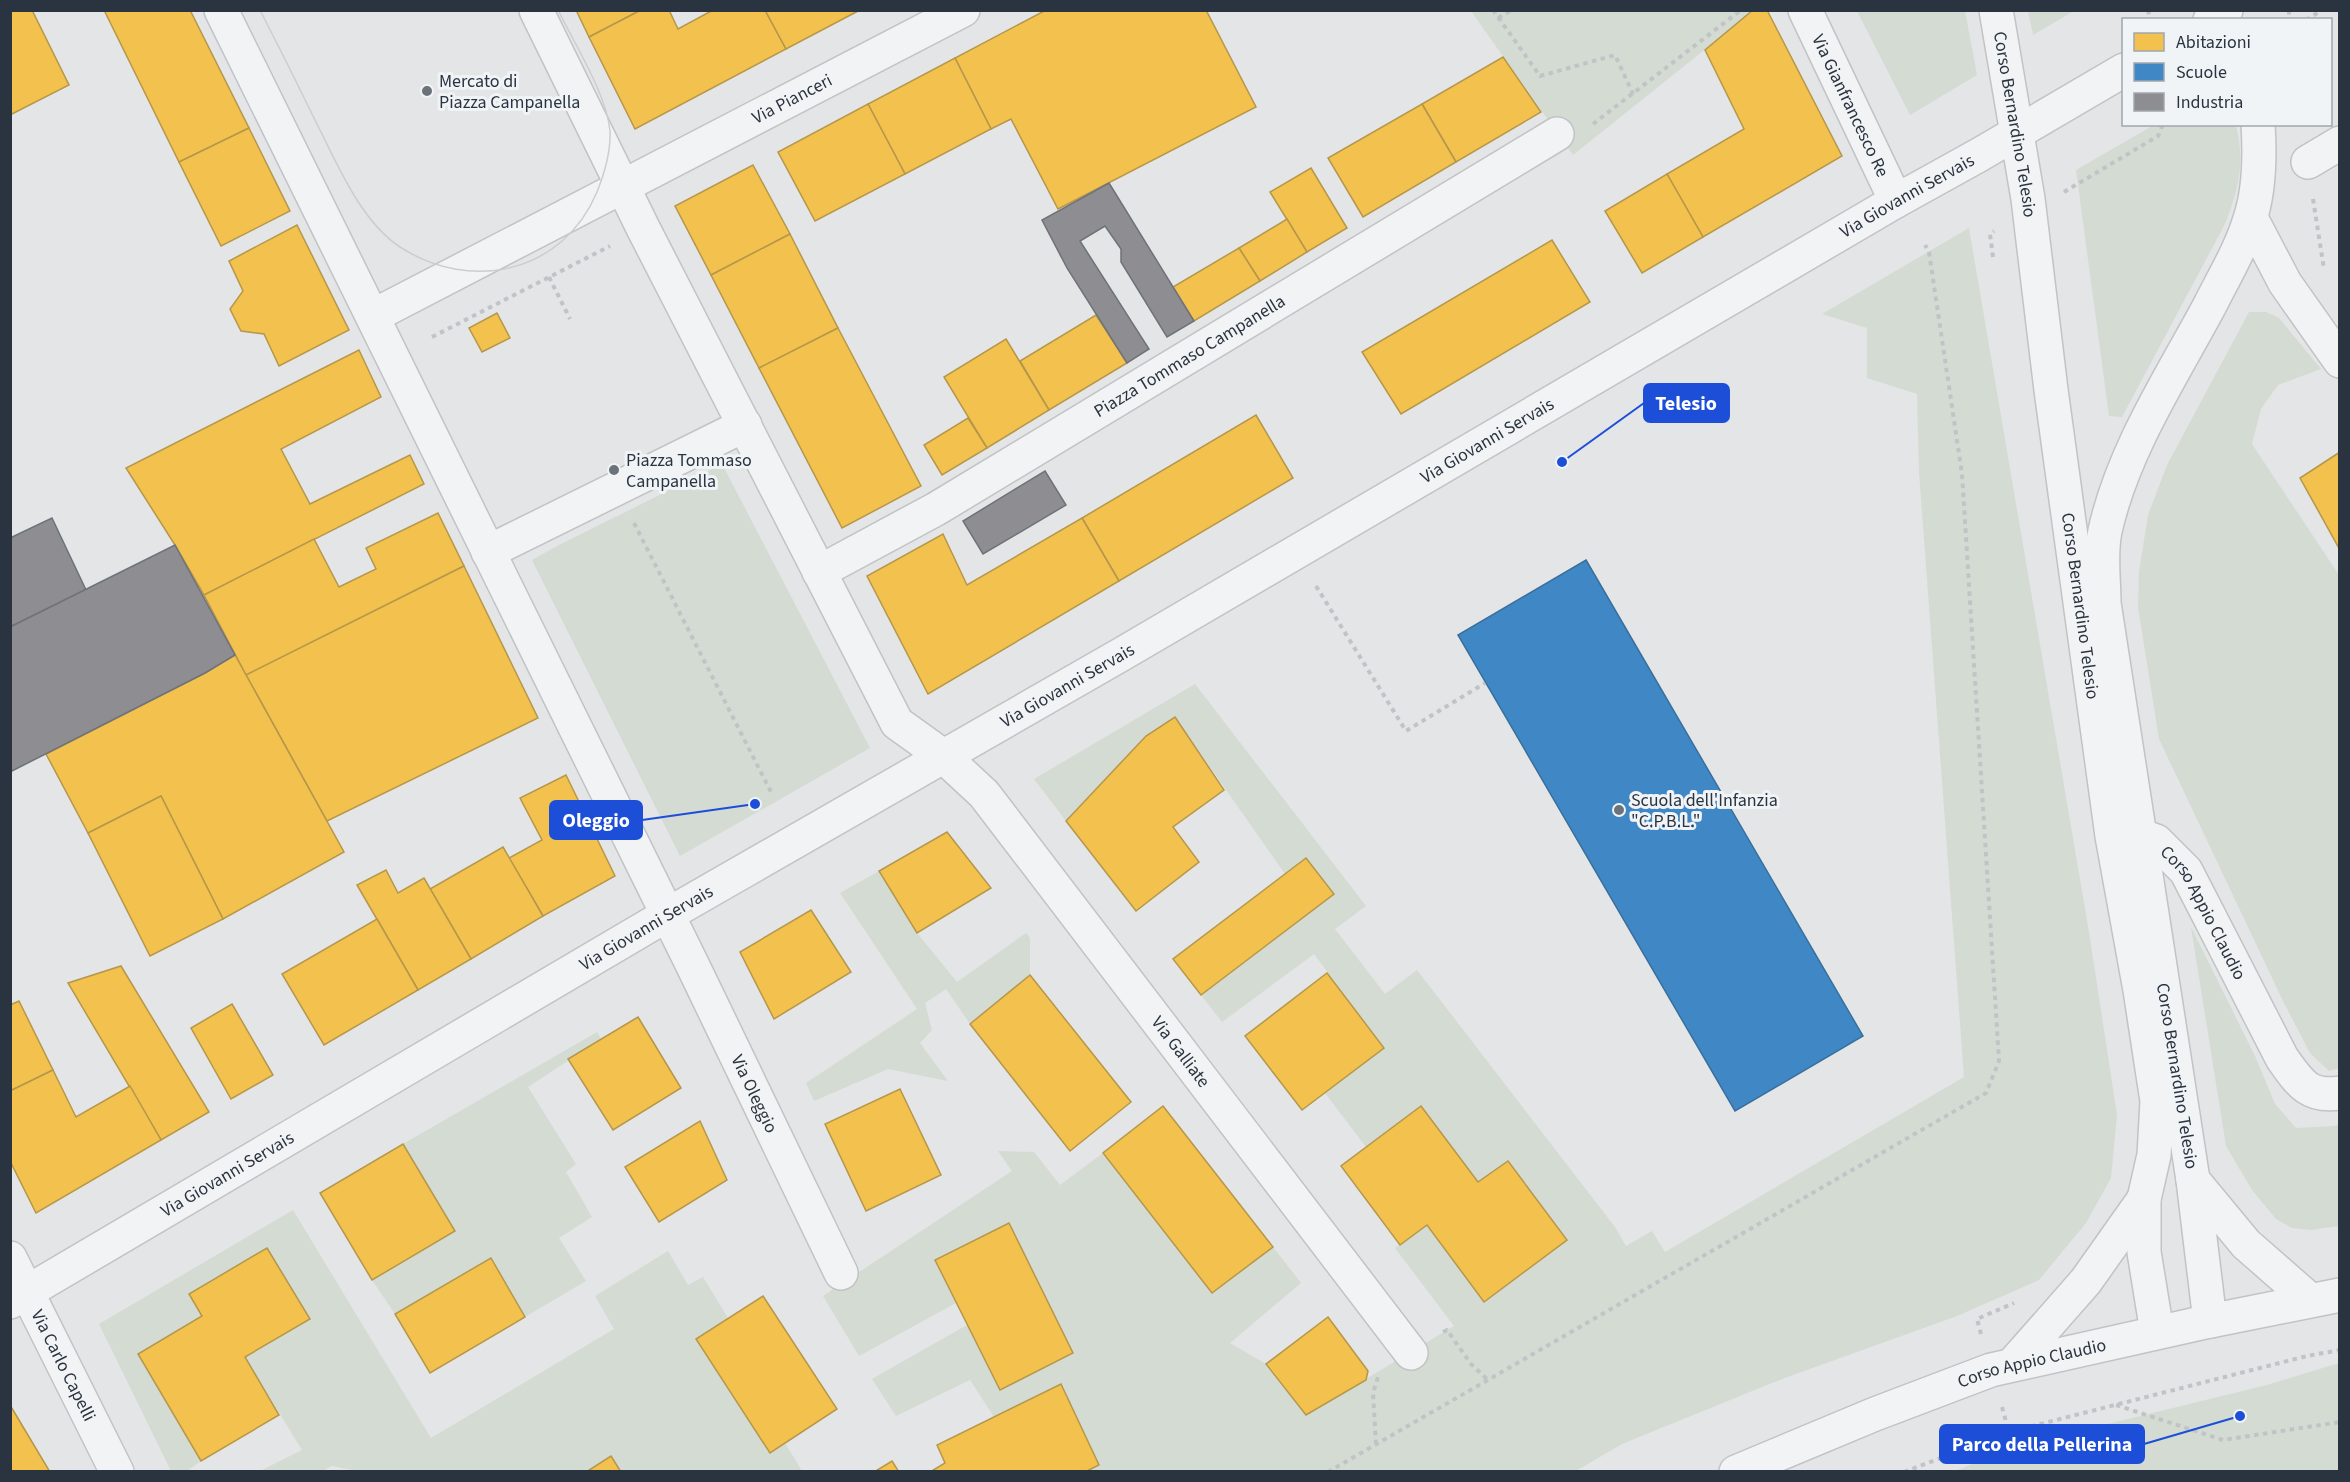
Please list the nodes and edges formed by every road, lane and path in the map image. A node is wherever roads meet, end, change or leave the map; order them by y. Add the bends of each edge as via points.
1 (221, 10) edge
2 (536, 10) edge
3 (963, 10) edge
4 (1493, 10) edge
5 (1512, 10) edge
6 (1741, 10) edge
7 (1805, 10) edge
8 (1996, 10) edge
9 (2226, 10) edge
10 (2322, 10) edge
11 (1498, 18) junction
12 (2213, 18) edge
13 (2309, 18) edge
14 (2122, 71) edge
15 (1633, 94) junction
16 (2162, 126) edge
17 (2258, 126) edge
18 (2017, 132) junction
19 (1557, 134) joint
20 (2340, 143) edge
21 (2308, 162) joint
22 (623, 188) junction
23 (1896, 201) junction
24 (2029, 211) junction
25 (2251, 218) junction
26 (616, 243) dead end
27 (1925, 245) dead end
28 (1994, 257) dead end
29 (2325, 272) dead end
30 (549, 278) junction
31 (373, 316) junction
32 (570, 319) dead end
33 (432, 337) dead end
34 (2340, 361) edge
35 (745, 425) junction
36 (616, 488) junction
37 (488, 552) junction
38 (819, 572) junction
39 (1316, 586) dead end
40 (1485, 683) dead end
41 (943, 756) junction
42 (772, 794) dead end
43 (2125, 835) junction
44 (667, 915) junction
45 (2340, 1093) edge
46 (2193, 1180) junction
47 (2144, 1199) junction
48 (10, 1258) edge
49 (841, 1273) dead end
50 (19, 1297) edge
51 (2325, 1297) edge
52 (2022, 1300) dead end
53 (1977, 1318) dead end
54 (2210, 1321) junction
55 (2157, 1332) junction
56 (2340, 1350) edge
57 (1411, 1353) junction
58 (2013, 1364) junction
59 (1488, 1380) junction
60 (2115, 1405) junction
61 (2340, 1422) edge
62 (1376, 1444) junction
63 (117, 1472) edge
64 (1328, 1472) edge
65 (1736, 1472) edge
66 (1904, 1472) edge

1 - 31 street
2 - 22 street
3 - 22 street, Via Pianceri
4 - 11 path
5 - 11 path
6 - 15 path
7 - 23 street, Via Gianfrancesco Re
8 - 18 street, Corso Bernardino Telesio
9 - 12 street
10 - 13 path
11 - 15 path via 1540,76 1615,55
14 - 18 street, Via Giovanni Servais
15 - 19 path via 1579,134
16 - 24 path via 2158,136
17 - 25 street, Corso Bernardino Telesio via 2259,167
18 - 23 street, Via Giovanni Servais
18 - 24 street, Corso Bernardino Telesio
19 - 38 street, Piazza Tommaso Campanella via 936,509
20 - 21 street
21 - 29 path
22 - 31 street
22 - 35 street
23 - 41 street, Via Giovanni Servais
24 - 28 path via 1990,234
24 - 43 street, Corso Bernardino Telesio via 2051,390
25 - 34 street via 2285,283
25 - 43 street, Corso Bernardino Telesio via 2135,444 2104,534 2104,603
26 - 30 path
27 - 59 path via 1962,474 1999,1061 1986,1093
30 - 32 path
30 - 33 path
31 - 37 street
35 - 36 street
35 - 38 street
36 - 37 street
36 - 42 path
37 - 44 street
38 - 41 street via 897,723
39 - 40 path via 1406,731
41 - 44 street, Via Giovanni Servais
41 - 57 street, Via Galliate via 984,794
43 - 45 street, Corso Appio Claudio via 2156,842 2186,870 2282,1058 2300,1084 2323,1096
43 - 46 street, Corso Bernardino Telesio
43 - 47 street, Corso Bernardino Telesio via 2140,990 2157,1101 2154,1155
44 - 49 street, Via Oleggio
44 - 50 street, Via Giovanni Servais
46 - 51 street, Corso Bernardino Telesio via 2246,1245
46 - 54 street, Corso Bernardino Telesio
47 - 55 street, Corso Bernardino Telesio via 2144,1260
47 - 58 street, Corso Bernardino Telesio via 2086,1281
48 - 50 street, Via Carlo Capelli
50 - 63 street, Via Carlo Capelli
51 - 54 street, Corso Appio Claudio
52 - 53 path
54 - 55 street, Corso Appio Claudio
55 - 58 street, Corso Appio Claudio
56 - 60 path
57 - 59 path via 1447,1330 1471,1364
57 - 62 path via 1379,1372 1373,1392
58 - 65 street, Corso Appio Claudio via 1875,1414
59 - 62 path
60 - 61 path via 2223,1440
60 - 66 path via 2009,1432
62 - 64 path

